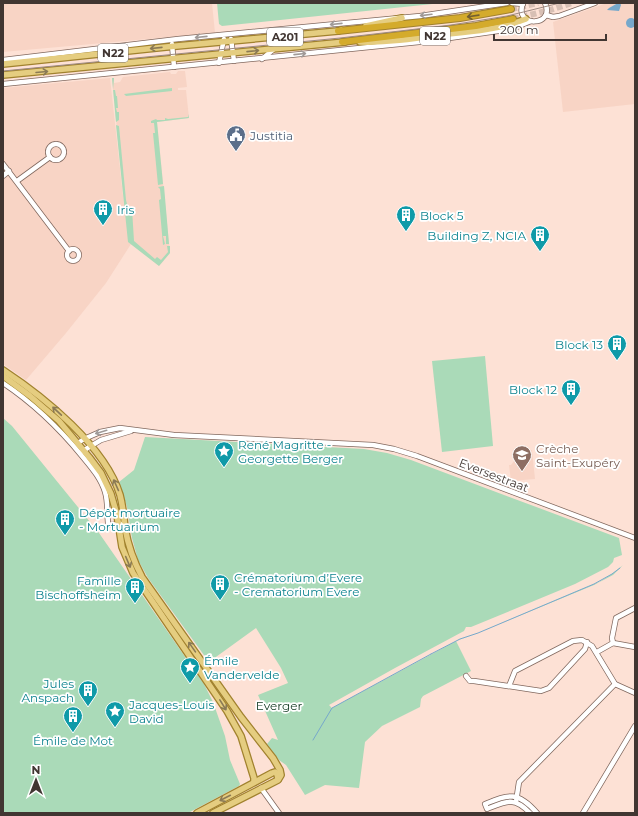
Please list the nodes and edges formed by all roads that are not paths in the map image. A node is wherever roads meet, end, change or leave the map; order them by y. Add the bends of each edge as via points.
1 (507, 3) tunnel mouth
2 (523, 3) edge
3 (595, 3) edge
4 (511, 6) edge
5 (546, 6) edge
6 (546, 15) junction
7 (402, 18) junction
8 (513, 19) tunnel mouth
9 (529, 20) junction
10 (338, 31) junction
11 (227, 35) junction
12 (172, 40) junction
13 (223, 42) junction
14 (232, 42) junction
15 (342, 42) junction
16 (172, 47) junction
17 (274, 49) junction
18 (233, 53) junction
19 (221, 54) junction
20 (202, 57) junction
21 (173, 59) junction
22 (262, 59) junction
23 (3, 60) edge
24 (234, 61) junction
25 (211, 63) junction
26 (219, 63) junction
27 (3, 64) edge
28 (174, 67) junction
29 (3, 75) edge
30 (3, 84) edge
31 (50, 157) dead end
32 (3, 164) edge
33 (9, 171) junction
34 (3, 176) edge
35 (17, 182) junction
36 (69, 251) dead end
37 (3, 370) edge
38 (3, 376) edge
39 (3, 383) edge
40 (134, 430) junction
41 (84, 439) junction
42 (78, 443) junction
43 (90, 446) junction
44 (82, 452) junction
45 (118, 524) junction
46 (125, 524) junction
47 (635, 538) edge
48 (635, 608) edge
49 (587, 642) junction
50 (613, 643) junction
51 (635, 647) edge
52 (597, 652) junction
53 (466, 676) dead end
54 (615, 684) junction
55 (509, 686) junction
56 (635, 693) edge
57 (635, 726) edge
58 (278, 780) junction
59 (254, 782) junction
60 (261, 788) junction
61 (239, 791) junction
62 (243, 797) junction
63 (516, 799) junction
64 (486, 806) dead end
65 (204, 811) edge
66 (197, 813) edge
67 (213, 813) edge
68 (279, 813) edge
69 (530, 813) edge
70 (537, 813) edge
71 (583, 813) edge

1 -> 7 street
2 - 4 street
2 - 9 street via 522,13
3 - 6 street via 556,16
4 -> 10 highway, A201 via 460,18
5 - 6 street
6 - 9 street via 539,21
7 - 10 main road
7 -> 11 street
8 - 15 highway, A201
9 - 15 main road, N22 via 385,42
22 -> 9 street via 463,37 512,29
10 - 14 main road, A201
11 -> 12 street
11 - 13 street
11 - 14 street
12 - 16 street
12 - 23 street
13 - 14 main road, N22
13 - 16 main road, N22
13 - 19 street
14 - 18 street
15 - 17 main road, A201
16 - 21 street
16 -> 27 main road, N22
18 -> 17 main road, A201
17 - 22 street
18 - 19 main road, N22
18 - 24 street
19 - 20 main road, N22
19 - 26 street
20 - 21 main road, N22
20 - 25 street
21 - 28 street
29 -> 21 main road, N22
22 - 24 street
24 - 26 street
25 - 26 street
25 - 28 street
28 - 30 street
31 - 35 street
32 - 33 street
33 - 34 street
33 - 35 street
35 - 36 street
41 -> 37 main road via 48,402
38 - 42 main road via 59,421
39 - 44 street via 33,405
40 -> 41 street, Eversestraat via 113,429
40 - 43 street
40 - 47 street, Eversestraat via 174,435 380,446 410,454
41 - 42 street, Eversestraat
41 - 43 main road
42 - 44 main road
43 - 44 street
46 -> 43 main road via 122,504 114,482 104,463
44 - 45 main road via 101,473 109,487
44 - 45 street via 105,493 108,523
45 - 46 street
45 -> 59 main road via 122,547 133,573 215,691 235,725
58 -> 46 main road via 281,774 273,758 142,577 133,557
48 - 50 street via 617,617
49 - 52 street
49 - 55 street via 578,639 573,641 515,671
49 - 55 street via 585,649 549,688 541,691
50 - 51 street
50 - 52 street
52 - 54 street
53 - 55 street via 470,681
54 - 56 street
54 - 63 street via 521,779 517,786
57 - 71 street
58 - 59 main road via 275,772
58 - 60 main road
59 - 61 main road
60 - 62 main road
60 - 68 street
61 - 62 main road
61 -> 65 main road
62 - 67 main road
63 - 64 street
63 - 69 street
63 - 70 street via 527,802
65 - 66 main road

